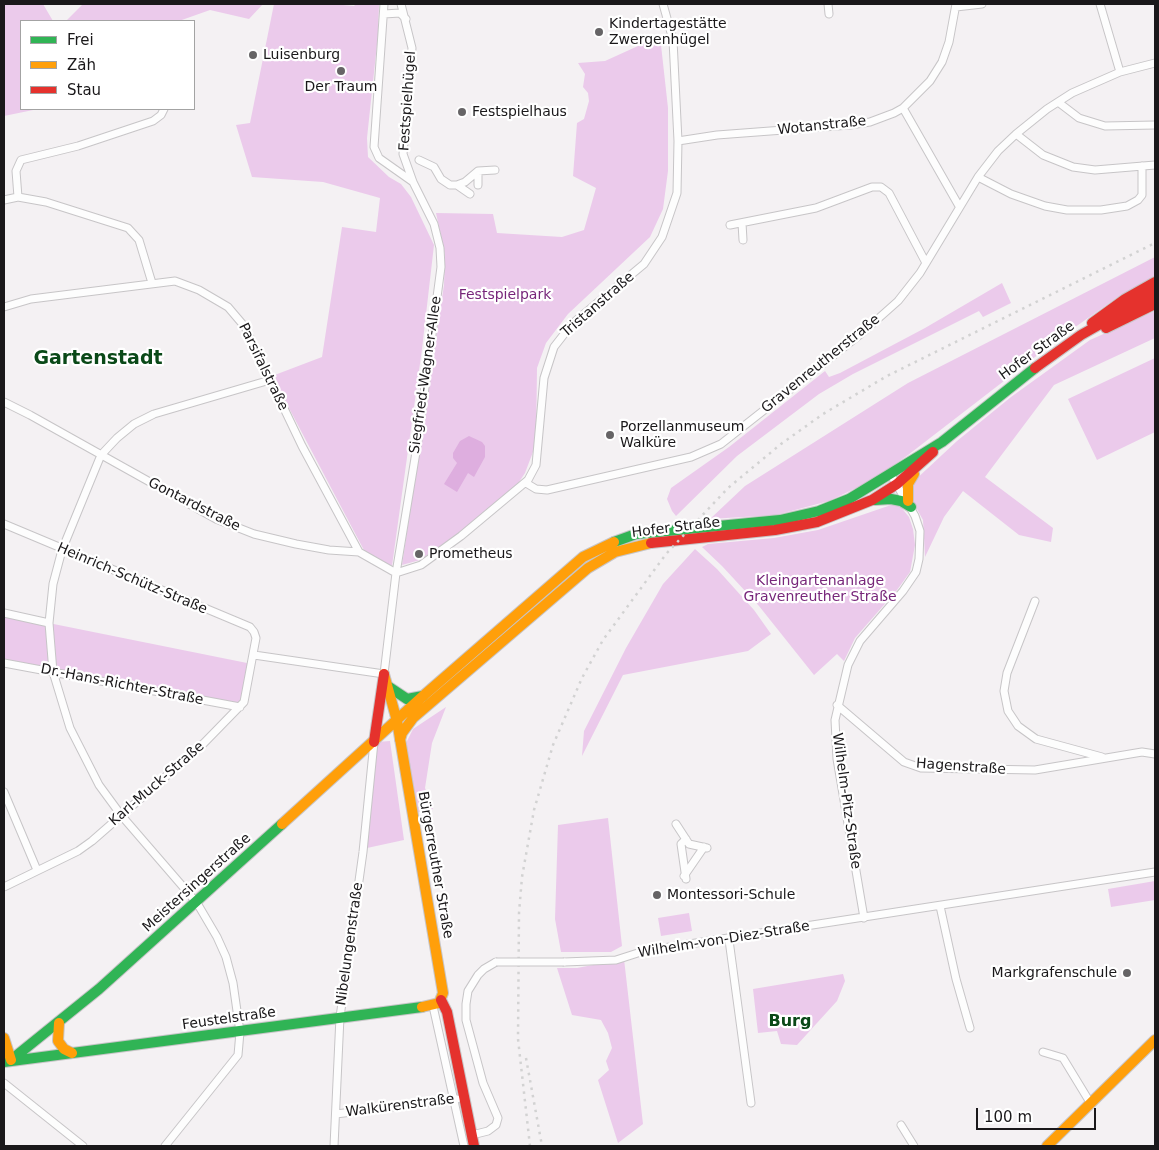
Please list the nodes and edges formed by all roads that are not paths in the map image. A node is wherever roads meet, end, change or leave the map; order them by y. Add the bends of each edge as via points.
1 (384, 4) edge
2 (401, 4) edge
3 (663, 4) edge
4 (828, 4) edge
5 (982, 4) edge
6 (1100, 4) edge
7 (956, 5) edge
8 (384, 14) junction
9 (829, 14) dead end
10 (406, 19) junction
11 (1155, 63) edge
12 (1120, 72) junction
13 (1058, 102) junction
14 (903, 108) junction
15 (164, 110) edge
16 (1155, 125) edge
17 (1016, 134) junction
18 (678, 141) junction
19 (419, 160) dead end
20 (1155, 165) edge
21 (1142, 166) junction
22 (495, 170) dead end
23 (478, 171) junction
24 (978, 177) junction
25 (413, 182) junction
26 (457, 185) junction
27 (478, 185) dead end
28 (470, 194) dead end
29 (18, 197) junction
30 (4, 200) edge
31 (959, 206) junction
32 (742, 223) junction
33 (730, 225) dead end
34 (743, 240) dead end
35 (926, 263) junction
36 (1155, 282) edge
37 (152, 283) junction
38 (1155, 294) edge
39 (1155, 304) edge
40 (4, 307) edge
41 (1081, 336) junction
42 (270, 380) junction
43 (4, 402) edge
44 (942, 442) junction
45 (101, 454) junction
46 (918, 467) junction
47 (890, 475) junction
48 (526, 483) junction
49 (897, 484) junction
50 (872, 500) junction
51 (909, 504) junction
52 (4, 524) edge
53 (62, 550) junction
54 (359, 552) junction
55 (396, 573) junction
56 (1036, 601) dead end
57 (4, 613) edge
58 (49, 622) junction
59 (256, 638) joint
60 (254, 656) junction
61 (4, 663) edge
62 (53, 672) junction
63 (384, 674) junction
64 (389, 687) junction
65 (423, 696) junction
66 (380, 702) junction
67 (837, 706) junction
68 (240, 707) junction
69 (394, 707) junction
70 (396, 721) junction
71 (400, 741) junction
72 (374, 742) junction
73 (1155, 754) edge
74 (1105, 758) junction
75 (4, 792) edge
76 (121, 815) junction
77 (676, 824) dead end
78 (686, 839) junction
79 (37, 870) junction
80 (1155, 872) edge
81 (4, 886) edge
82 (196, 903) junction
83 (940, 906) junction
84 (864, 918) junction
85 (728, 940) junction
86 (439, 1000) junction
87 (340, 1017) junction
88 (59, 1024) junction
89 (970, 1028) dead end
90 (240, 1032) junction
91 (4, 1038) edge
92 (1155, 1040) edge
93 (1043, 1052) dead end
94 (73, 1053) junction
95 (7, 1061) edge
96 (4, 1083) edge
97 (459, 1099) junction
98 (751, 1102) dead end
99 (1091, 1104) junction
100 (336, 1114) junction
101 (901, 1125) dead end
102 (472, 1135) junction
103 (83, 1146) edge
104 (165, 1146) edge
105 (334, 1146) edge
106 (464, 1146) edge
107 (474, 1146) edge
108 (914, 1146) edge
109 (1048, 1146) edge

1 - 8 street, Festspielhügel
2 - 10 street, Festspielhügel
3 - 18 street, Tristanstraße via 673,40
4 - 9 street
5 - 7 street
6 - 12 street
7 - 14 street, Wotanstraße via 942,62 930,81
8 - 10 street via 400,13
8 - 25 street, Festspielhügel via 374,147 379,158
10 - 25 street, Festspielhügel via 412,48 403,154
11 - 12 street, Gravenreutherstraße
12 - 13 street, Gravenreutherstraße
13 - 16 street via 1079,118 1105,126
13 - 17 street, Gravenreutherstraße
14 - 18 street, Wotanstraße via 877,119 850,125
14 - 31 street
15 - 29 street via 152,120 78,146 21,160 16,171
17 - 21 street via 1043,155 1074,167 1095,170
17 - 24 street, Gravenreutherstraße
18 - 48 street, Tristanstraße via 674,204 656,250 639,269 572,324 552,350 544,378 536,465
19 - 26 street via 434,167 450,185
20 - 21 street
21 - 24 street via 1142,195 1138,200 1127,206 1101,210 1045,206
22 - 23 street
23 - 26 street
23 - 27 street
24 - 31 street, Gravenreutherstraße
25 - 55 street, Siegfried-Wagner-Allee via 434,224 441,267
26 - 28 street
29 - 30 street
29 - 37 street via 46,202 128,228 139,240
31 - 35 street, Gravenreutherstraße
32 - 33 street
32 - 34 street
32 - 35 street via 816,208 872,187 881,187 889,193
35 - 48 street, Gravenreutherstraße via 906,292 886,312 715,448 691,457 547,490 538,490
36 - 41 main road via 1096,319
37 - 40 street, Parsifalstraße via 31,299
37 - 42 street, Parsifalstraße via 175,281 191,286 228,307 245,327
38 - 41 main road, Hofer Straße
39 - 41 main road
41 - 44 main road, Hofer Straße via 1017,381
42 - 45 street via 154,414 134,424
42 - 54 street, Parsifalstraße
43 - 45 street, Gontardstraße
44 - 46 main road, Hofer Straße
44 - 47 main road, Hofer Straße
45 - 53 street
45 - 54 street, Gontardstraße via 208,515 254,534 329,550
46 - 49 main road, Hofer Straße
46 - 51 main road via 908,484
47 - 49 street, Wilhelm-Pitz-Straße
47 - 65 main road, Hofer Straße via 849,499 780,520 648,531 600,547 584,557
48 - 55 street, Tristanstraße via 421,565
49 - 50 main road, Hofer Straße
49 - 51 street, Wilhelm-Pitz-Straße
50 - 51 main road via 891,499
50 - 71 main road, Hofer Straße via 817,522 775,530 648,543 615,552 588,568 413,718
51 - 67 street, Wilhelm-Pitz-Straße via 920,531 916,572 860,641 848,665
52 - 53 street, Heinrich-Schütz-Straße
53 - 58 street via 53,584
53 - 59 street, Heinrich-Schütz-Straße via 250,628
54 - 55 street, Gontardstraße
55 - 63 street
56 - 74 street, Hagenstraße via 1007,673 1004,691 1008,711 1018,726 1036,739
57 - 58 street
58 - 62 street
59 - 60 street, Karl-Muck-Straße
60 - 63 street
60 - 68 street, Karl-Muck-Straße via 247,696
61 - 62 street, Dr.-Hans-Richter-Straße
62 - 68 street, Dr.-Hans-Richter-Straße
62 - 76 street via 61,703 83,757
63 - 64 main road, Bürgerreuther Straße
63 - 66 main road
64 - 65 main road via 407,699
64 - 69 main road, Bürgerreuther Straße
65 - 70 main road, Hofer Straße
66 - 69 main road via 389,702
66 - 72 main road
67 - 74 street, Hagenstraße via 904,762 921,768 1014,771
67 - 84 street, Wilhelm-Pitz-Straße via 837,759
68 - 76 street, Karl-Muck-Straße
69 - 70 main road, Bürgerreuther Straße
70 - 71 main road, Bürgerreuther Straße
70 - 72 main road, Meistersingerstraße
71 - 86 main road, Bürgerreuther Straße
72 - 82 main road, Meistersingerstraße
72 - 87 street, Nibelungenstraße
73 - 74 street, Hagenstraße via 1142,752
75 - 79 street
76 - 79 street, Karl-Muck-Straße via 78,851
76 - 82 street
77 - 78 street
78 - 78 street via 681,844 685,877 705,848 689,844
79 - 81 street, Karl-Muck-Straße
80 - 83 street, Wilhelm-von-Diez-Straße
82 - 88 main road, Meistersingerstraße
82 - 90 street via 226,957
83 - 84 street, Wilhelm-von-Diez-Straße
83 - 89 street
84 - 85 street, Wilhelm-von-Diez-Straße
85 - 98 street
85 - 102 street, Wilhelm-von-Diez-Straße, bridge via 644,951 616,960 496,962 484,968 468,991 466,1020 483,1083 498,1118 496,1125 488,1131
86 - 87 main road, Feustelstraße
86 - 97 main road, Bürgerreuther Straße via 446,1012
87 - 90 main road, Feustelstraße
87 - 100 street, Nibelungenstraße
88 - 94 main road via 58,1041
88 - 95 main road, Meistersingerstraße
90 - 94 main road, Feustelstraße
90 - 104 street via 238,1055
91 - 95 main road
92 - 99 main road
93 - 99 street via 1063,1058
94 - 95 main road, Feustelstraße
96 - 103 street
97 - 100 street, Walkürenstraße
97 - 102 main road, Bürgerreuther Straße
97 - 106 street, Bürgerreuther Straße
99 - 109 main road
100 - 105 street, Nibelungenstraße
101 - 108 street
102 - 107 main road, Bürgerreuther Straße

